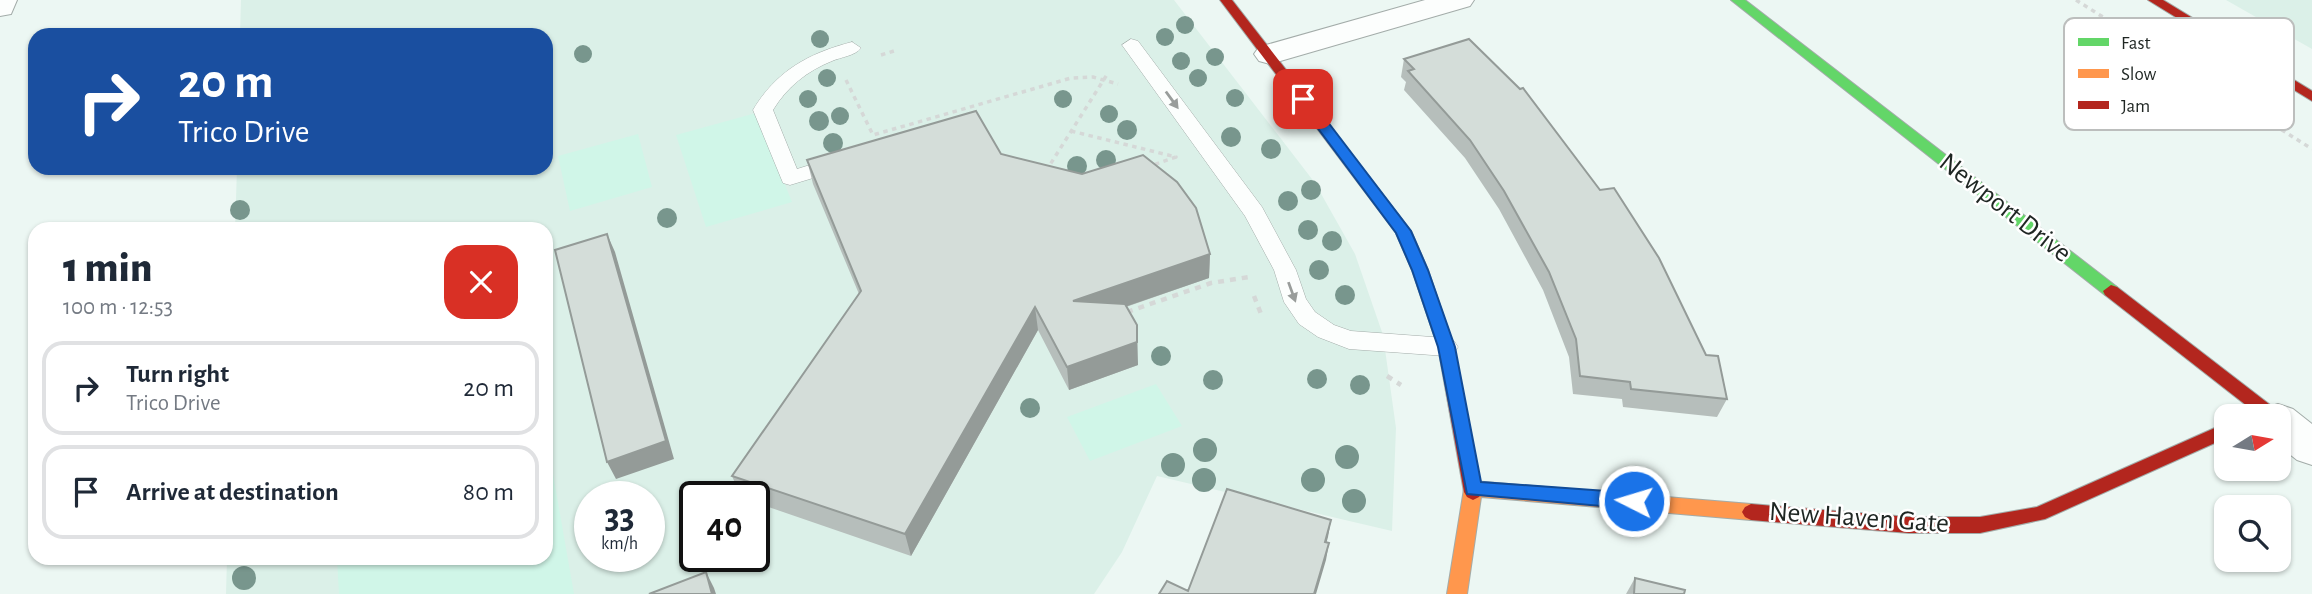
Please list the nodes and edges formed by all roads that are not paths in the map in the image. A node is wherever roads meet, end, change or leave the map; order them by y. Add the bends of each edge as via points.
1 (2, 0) edge
2 (1226, 0) edge
3 (1459, 0) edge
4 (1737, 0) edge
5 (2154, 0) edge
6 (0, 7) edge
7 (2183, 18) edge
8 (1131, 45) dead end
9 (852, 48) dead end
10 (1270, 54) junction
11 (2294, 86) edge
12 (2312, 97) edge
13 (855, 158) edge
14 (1446, 347) junction
15 (2252, 404) edge
16 (2291, 433) edge
17 (2214, 434) edge
18 (2312, 448) edge
19 (1474, 489) junction
20 (1457, 594) edge

1 - 6 street
2 - 10 street
3 - 10 street
4 - 15 street, Newport Drive
5 - 7 street
8 -> 14 lane via 1254,212 1285,270 1295,302 1307,318 1349,340
9 - 13 lane via 798,69 770,95 762,110 790,178
10 - 14 street via 1403,231
11 - 12 street
14 - 19 street
16 - 18 street, Newport Drive
17 - 19 street, New Haven Gate via 2039,514 1980,525 1909,525
19 - 20 street

